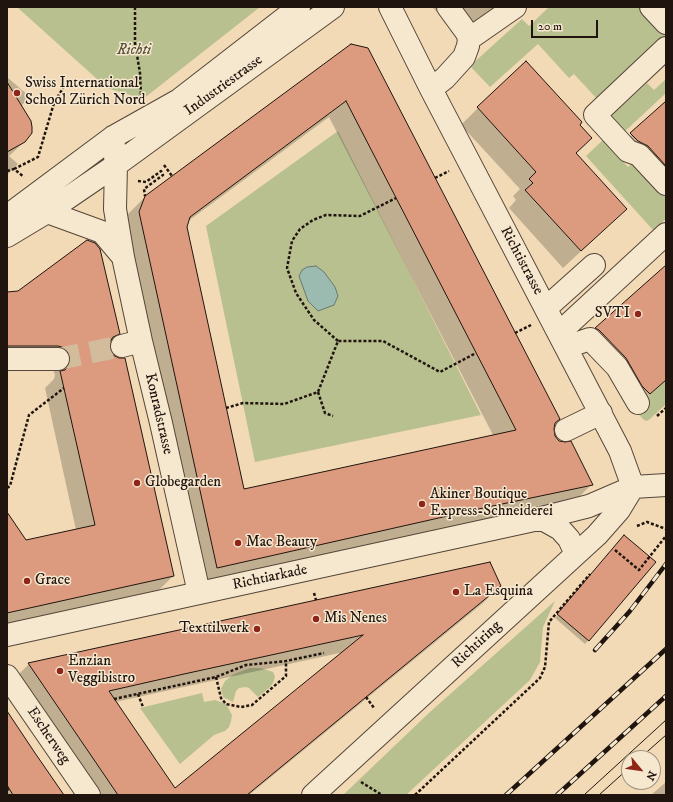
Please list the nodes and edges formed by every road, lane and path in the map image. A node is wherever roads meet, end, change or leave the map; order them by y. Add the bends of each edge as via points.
1 (135, 7) edge
2 (299, 7) edge
3 (333, 7) edge
4 (390, 7) edge
5 (448, 7) edge
6 (515, 7) edge
7 (469, 39) junction
8 (666, 48) edge
9 (63, 88) dead end
10 (431, 89) junction
11 (143, 121) junction
12 (113, 138) junction
13 (116, 165) junction
14 (164, 165) dead end
15 (14, 169) junction
16 (7, 171) edge
17 (449, 171) dead end
18 (172, 176) dead end
19 (25, 178) dead end
20 (435, 178) dead end
21 (146, 182) dead end
22 (666, 184) edge
23 (145, 196) dead end
24 (396, 198) dead end
25 (47, 212) junction
26 (7, 216) edge
27 (666, 234) edge
28 (7, 236) edge
29 (123, 257) junction
30 (594, 265) dead end
31 (541, 315) junction
32 (515, 333) dead end
33 (562, 340) junction
34 (338, 341) junction
35 (476, 353) dead end
36 (7, 359) edge
37 (58, 359) tunnel mouth
38 (64, 388) dead end
39 (318, 392) junction
40 (638, 403) dead end
41 (226, 408) dead end
42 (601, 413) junction
43 (333, 416) dead end
44 (566, 430) dead end
45 (666, 485) edge
46 (633, 487) junction
47 (7, 488) edge
48 (534, 520) junction
49 (666, 529) edge
50 (633, 530) dead end
51 (666, 536) edge
52 (615, 550) dead end
53 (576, 554) junction
54 (592, 572) dead end
55 (199, 593) junction
56 (314, 593) dead end
57 (316, 600) dead end
58 (7, 635) edge
59 (324, 653) dead end
60 (286, 661) junction
61 (7, 676) edge
62 (216, 677) junction
63 (138, 694) junction
64 (366, 697) dead end
65 (114, 699) dead end
66 (142, 707) dead end
67 (376, 709) dead end
68 (89, 795) edge
69 (313, 795) edge
70 (415, 795) edge

1 - 11 path via 135,43
2 - 11 street, Industriestrasse via 179,100
3 - 13 street, Industriestrasse
4 - 10 street, Richtistrasse
5 - 7 street
6 - 7 street
7 - 10 street via 464,57
8 - 22 street via 595,115 628,151 639,155
9 - 15 path via 54,103 38,157
10 - 31 street, Richtistrasse
11 - 12 street, Industriestrasse
12 - 13 street
12 - 26 street, Industriestrasse
13 - 25 street, Industriestrasse
13 - 29 street, Konradstrasse via 115,209
14 - 18 path
15 - 16 path
15 - 19 path
17 - 20 path
21 - 23 path via 161,171 163,175 144,189
24 - 34 path via 360,216 326,215 300,229 292,241 287,268 296,293 314,320
25 - 28 street, Industriestrasse
25 - 29 street, Konradstrasse via 102,232
27 - 33 street
29 - 55 street, Konradstrasse via 131,343 161,423
30 - 31 street
31 - 32 path
31 - 33 street, Richtistrasse
33 - 40 street via 590,339 617,367
33 - 42 street, Richtistrasse
34 - 35 path via 383,341 440,372
34 - 39 path
36 - 37 street
38 - 47 path via 29,415 10,486
39 - 41 path via 284,404 243,403
39 - 43 path via 325,413
42 - 44 street
42 - 46 street, Richtistrasse via 624,458
45 - 46 street
46 - 48 street, Richtiarkade via 589,506
46 - 53 street, Richtiring via 619,510
48 - 53 street, Richtiarkade via 544,520 560,529 569,539
48 - 55 street, Richtiarkade
49 - 50 path via 647,522
51 - 52 path via 639,570
53 - 69 street, Richtiring
54 - 70 path via 548,622 545,667 540,678
55 - 58 street, Richtiarkade
56 - 57 path
59 - 60 path
60 - 62 path via 246,665
60 - 62 path via 286,676 252,705 241,707 226,704 221,698
61 - 68 street, Escherweg
62 - 63 path
63 - 65 path
63 - 66 path
64 - 67 path

